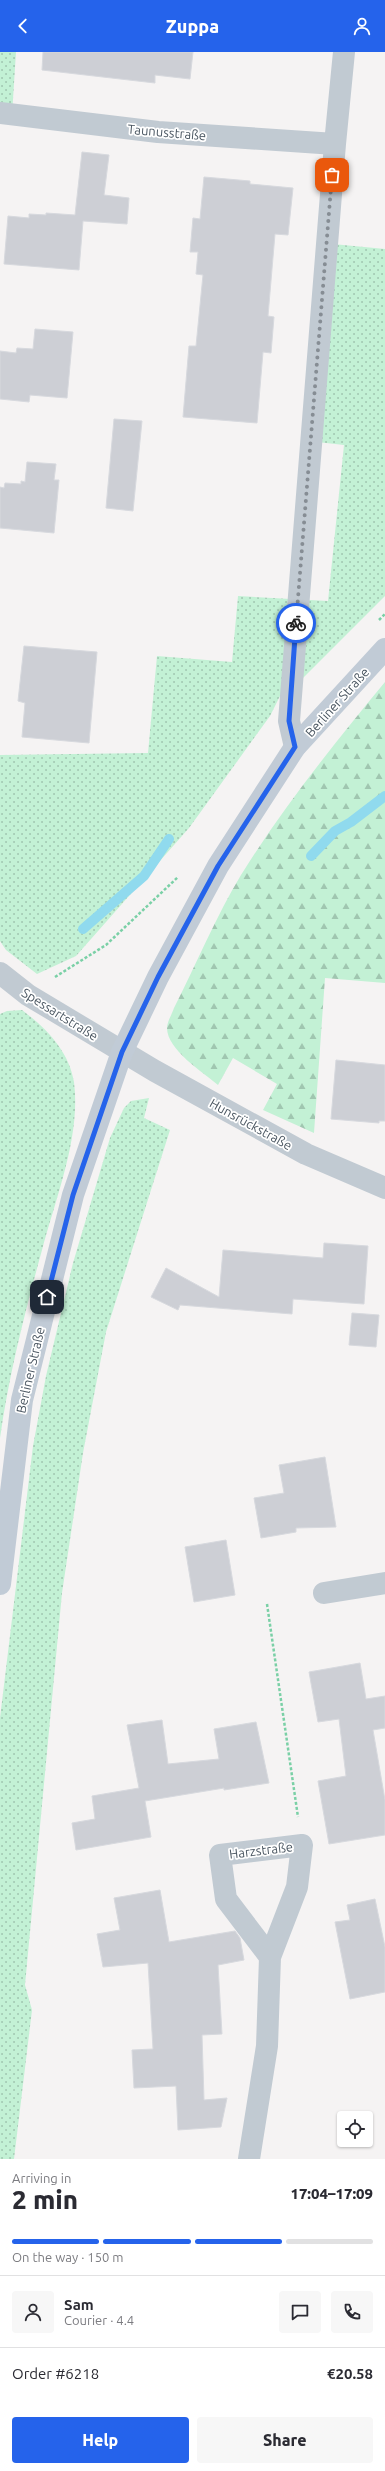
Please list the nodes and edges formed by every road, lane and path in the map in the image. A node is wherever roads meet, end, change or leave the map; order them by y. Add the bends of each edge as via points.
1 (344, 52) edge
2 (0, 114) edge
3 (335, 144) junction
4 (385, 649) edge
5 (295, 747) junction
6 (0, 973) edge
7 (122, 1052) junction
8 (385, 1188) edge
9 (385, 1583) edge
10 (0, 1584) edge
11 (324, 1593) dead end
12 (267, 1604) dead end
13 (302, 1845) junction
14 (270, 1957) junction
15 (249, 2159) edge

1 - 3 street
2 - 3 street, Taunusstraße via 158,132
3 - 5 street via 289,721
4 - 5 street, Berliner Straße
5 - 7 street, Berliner Straße via 218,866 158,977
6 - 7 street, Spessartstraße via 28,995
7 - 8 street, Hunsrückstraße via 306,1154
7 - 10 street, Berliner Straße via 73,1195 22,1400
9 - 11 street
12 - 13 path
13 - 14 street, Harzstraße via 297,1887
13 - 14 street, Harzstraße via 220,1855 226,1900
14 - 15 street, Harzstraße via 267,2046

